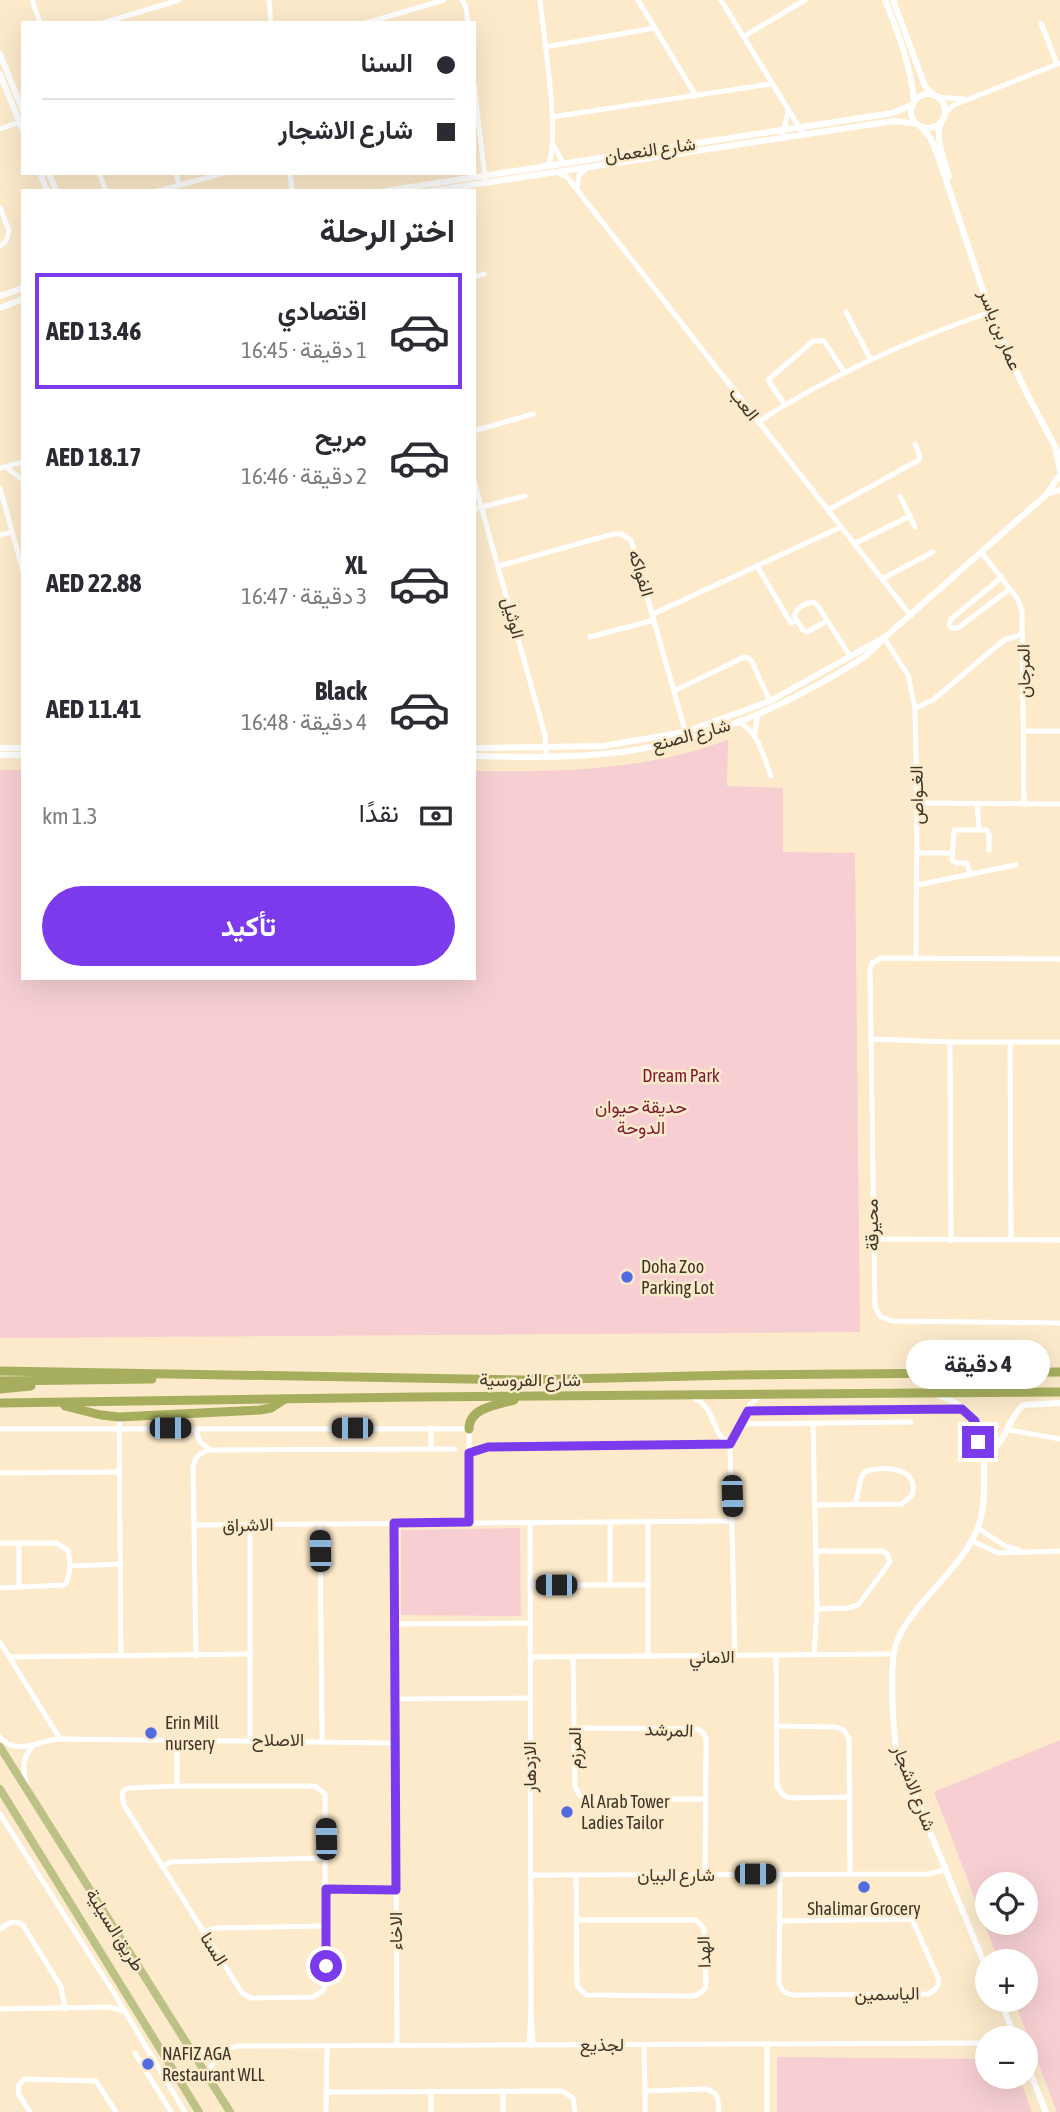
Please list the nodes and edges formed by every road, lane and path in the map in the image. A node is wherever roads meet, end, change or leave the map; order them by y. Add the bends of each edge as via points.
1 (32, 0) edge
2 (179, 0) edge
3 (269, 0) edge
4 (444, 0) edge
5 (462, 0) edge
6 (540, 0) edge
7 (638, 0) edge
8 (721, 0) edge
9 (805, 0) edge
10 (885, 0) edge
11 (893, 0) edge
12 (393, 14) junction
13 (39, 21) edge
14 (110, 21) edge
15 (271, 21) edge
16 (372, 21) edge
17 (394, 21) edge
18 (467, 21) edge
19 (1041, 23) dead end
20 (655, 28) junction
21 (743, 37) junction
22 (545, 47) junction
23 (0, 54) edge
24 (1058, 64) edge
25 (0, 74) edge
26 (771, 85) junction
27 (696, 96) junction
28 (936, 96) junction
29 (967, 99) junction
30 (913, 103) junction
31 (21, 106) edge
32 (788, 111) junction
33 (552, 117) junction
34 (943, 119) junction
35 (21, 121) edge
36 (919, 125) junction
37 (800, 127) junction
38 (0, 129) edge
39 (477, 130) edge
40 (782, 134) junction
41 (804, 135) junction
42 (552, 140) junction
43 (563, 163) junction
44 (548, 165) junction
45 (589, 167) junction
46 (553, 172) junction
47 (176, 175) edge
48 (216, 175) edge
49 (485, 178) junction
50 (179, 185) junction
51 (453, 186) edge
52 (165, 189) edge
53 (412, 189) edge
54 (578, 192) junction
55 (954, 206) junction
56 (0, 207) edge
57 (0, 246) edge
58 (484, 274) dead end
59 (476, 275) edge
60 (21, 289) edge
61 (0, 296) edge
62 (21, 300) edge
63 (0, 308) edge
64 (846, 312) dead end
65 (990, 312) junction
66 (871, 360) junction
67 (845, 373) junction
68 (785, 405) junction
69 (533, 414) dead end
70 (758, 422) junction
71 (476, 430) edge
72 (915, 444) dead end
73 (1058, 452) edge
74 (21, 463) edge
75 (3, 468) edge
76 (1060, 474) edge
77 (21, 480) edge
78 (1060, 482) edge
79 (0, 488) edge
80 (1060, 490) edge
81 (1047, 494) junction
82 (525, 496) dead end
83 (900, 496) dead end
84 (478, 508) edge
85 (828, 510) junction
86 (910, 516) junction
87 (841, 527) junction
88 (915, 527) dead end
89 (12, 532) junction
90 (0, 535) edge
91 (854, 544) junction
92 (933, 552) dead end
93 (981, 552) junction
94 (21, 565) edge
95 (499, 566) junction
96 (757, 566) junction
97 (1002, 577) junction
98 (882, 579) junction
99 (1010, 589) junction
100 (911, 616) junction
101 (654, 617) junction
102 (796, 621) junction
103 (827, 621) junction
104 (1023, 634) junction
105 (590, 637) dead end
106 (884, 638) junction
107 (850, 656) junction
108 (674, 691) junction
109 (770, 701) junction
110 (915, 708) junction
111 (758, 715) junction
112 (737, 722) junction
113 (1024, 731) junction
114 (1060, 731) edge
115 (686, 735) junction
116 (754, 736) junction
117 (0, 748) edge
118 (21, 748) edge
119 (476, 748) edge
120 (547, 748) junction
121 (0, 754) edge
122 (21, 755) edge
123 (476, 756) edge
124 (546, 757) junction
125 (771, 776) dead end
126 (917, 803) junction
127 (977, 803) junction
128 (1024, 804) junction
129 (1060, 804) edge
130 (979, 829) junction
131 (989, 850) dead end
132 (917, 853) junction
133 (952, 853) junction
134 (1016, 865) dead end
135 (970, 874) junction
136 (917, 884) junction
137 (916, 959) junction
138 (1060, 959) edge
139 (871, 1039) junction
140 (950, 1042) junction
141 (1010, 1042) junction
142 (1060, 1042) edge
143 (872, 1239) junction
144 (1012, 1240) junction
145 (1060, 1240) edge
146 (950, 1241) junction
147 (1060, 1323) edge
148 (0, 1371) edge
149 (1060, 1371) edge
150 (213, 1374) junction
151 (89, 1380) junction
152 (0, 1381) edge
153 (0, 1389) edge
154 (1060, 1392) edge
155 (934, 1394) junction
156 (760, 1395) junction
157 (526, 1396) junction
158 (687, 1396) junction
159 (285, 1399) junction
160 (53, 1402) junction
161 (0, 1403) edge
162 (1060, 1404) edge
163 (962, 1409) junction
164 (748, 1411) junction
165 (120, 1417) junction
166 (911, 1422) dead end
167 (813, 1423) junction
168 (743, 1424) junction
169 (469, 1426) junction
170 (119, 1428) junction
171 (432, 1428) junction
172 (0, 1429) edge
173 (195, 1429) junction
174 (1009, 1430) junction
175 (1060, 1439) edge
176 (730, 1444) junction
177 (430, 1449) junction
178 (455, 1449) dead end
179 (211, 1450) junction
180 (469, 1453) junction
181 (984, 1455) junction
182 (120, 1472) junction
183 (0, 1473) edge
184 (860, 1493) junction
185 (855, 1504) junction
186 (866, 1504) junction
187 (816, 1505) junction
188 (648, 1521) junction
189 (733, 1521) junction
190 (469, 1522) junction
191 (530, 1522) junction
192 (610, 1522) junction
193 (394, 1523) junction
194 (320, 1524) junction
195 (195, 1525) junction
196 (250, 1525) junction
197 (978, 1528) junction
198 (972, 1541) junction
199 (0, 1543) edge
200 (19, 1543) junction
201 (816, 1551) junction
202 (1026, 1551) junction
203 (1060, 1551) edge
204 (121, 1564) junction
205 (70, 1566) junction
206 (530, 1585) junction
207 (610, 1585) junction
208 (648, 1585) junction
209 (19, 1587) junction
210 (0, 1588) edge
211 (817, 1609) junction
212 (530, 1623) junction
213 (394, 1624) junction
214 (0, 1642) edge
215 (251, 1654) junction
216 (894, 1654) junction
217 (121, 1655) junction
218 (814, 1655) junction
219 (196, 1656) junction
220 (776, 1656) junction
221 (9, 1657) junction
222 (530, 1657) junction
223 (573, 1657) junction
224 (648, 1657) junction
225 (735, 1657) junction
226 (530, 1698) junction
227 (395, 1699) junction
228 (776, 1726) junction
229 (575, 1728) junction
230 (0, 1737) edge
231 (60, 1739) junction
232 (177, 1740) junction
233 (250, 1740) junction
234 (322, 1740) junction
235 (395, 1743) junction
236 (36, 1744) junction
237 (0, 1747) edge
238 (177, 1786) junction
239 (0, 1789) edge
240 (29, 1794) junction
241 (850, 1797) junction
242 (705, 1799) junction
243 (0, 1814) edge
244 (326, 1858) junction
245 (162, 1866) junction
246 (946, 1867) junction
247 (705, 1874) junction
248 (780, 1874) junction
249 (850, 1874) junction
250 (531, 1875) junction
251 (576, 1875) junction
252 (326, 1889) junction
253 (396, 1890) junction
254 (577, 1920) junction
255 (779, 1921) junction
256 (326, 1926) junction
257 (0, 1928) edge
258 (204, 1932) junction
259 (979, 1949) edge
260 (114, 1993) junction
261 (104, 2007) junction
262 (0, 2009) edge
263 (65, 2009) junction
264 (125, 2011) junction
265 (767, 2043) junction
266 (975, 2043) edge
267 (397, 2045) junction
268 (531, 2045) junction
269 (644, 2045) junction
270 (188, 2046) junction
271 (327, 2046) junction
272 (218, 2052) junction
273 (135, 2053) dead end
274 (163, 2076) junction
275 (210, 2081) junction
276 (169, 2086) junction
277 (156, 2087) junction
278 (1037, 2089) edge
279 (431, 2091) junction
280 (503, 2091) junction
281 (645, 2091) junction
282 (326, 2092) junction
283 (30, 2112) edge
284 (116, 2112) edge
285 (171, 2112) edge
286 (185, 2112) edge
287 (199, 2112) edge
288 (230, 2112) edge
289 (326, 2112) edge
290 (431, 2112) edge
291 (503, 2112) edge
292 (575, 2112) edge
293 (645, 2112) edge
294 (719, 2112) edge
295 (767, 2112) edge
296 (1046, 2112) edge

1 - 13 street
2 - 14 street
3 - 15 street
4 - 12 street
5 - 18 street
6 - 22 street
7 - 20 street
8 - 21 street
9 - 21 street
10 - 30 street via 907,57
11 - 28 street via 925,86
12 - 16 street
12 - 17 street
19 - 24 street
20 - 22 street
20 - 27 street
21 - 26 street
22 - 33 street
23 - 31 street
24 - 29 street
25 - 35 street
26 - 27 street
26 - 32 street
27 - 33 street
28 - 29 street
28 - 30 street via 923,95
28 - 34 street via 944,106
29 - 34 street
30 - 36 street via 911,115
30 - 37 street, شارع النعمان via 893,113
32 - 37 street
32 - 40 street
33 - 42 street
34 - 36 street via 930,128
34 - 55 street, عمار بن ياسر via 939,139
35 - 38 street
36 - 41 street, شارع النعمان via 894,121
36 - 55 street, عمار بن ياسر via 931,139
37 - 40 street, شارع النعمان
37 - 41 street
39 - 49 street
40 - 41 street, شارع النعمان
40 - 43 street, شارع النعمان
40 - 45 street, شارع النعمان
42 - 43 street
42 - 44 street
43 - 44 street, شارع النعمان
44 - 49 street, شارع النعمان
45 - 46 street, شارع النعمان
45 - 54 street via 579,175
46 - 49 street, شارع النعمان
46 - 54 street, العب via 563,174
47 - 50 street
48 - 50 street
49 - 51 street, شارع النعمان
50 - 52 street
51 - 53 street, شارع النعمان
54 - 70 street, العب
55 - 65 street, عمار بن ياسر
56 - 57 street via 9,231
58 - 59 street
60 - 61 street
62 - 63 street
64 - 66 street
65 - 66 street via 936,330
65 - 73 street, عمار بن ياسر
66 - 67 street
67 - 68 street
67 - 68 street via 824,341 813,341 768,380
68 - 70 street
69 - 71 street
70 - 85 street, العب
72 - 85 street via 919,460
73 - 76 street, عمار بن ياسر
74 - 75 street
75 - 77 street
76 - 78 street, عمار بن ياسر
76 - 81 street, شارع الصنع
79 - 89 street
80 - 81 street, شارع الصنع
81 - 93 street, شارع الصنع
82 - 84 street
83 - 86 street
84 - 95 street, الوثيل
85 - 87 street, العب
86 - 88 street
86 - 91 street
87 - 91 street, العب
87 - 96 street
89 - 90 street
89 - 94 street
91 - 98 street, العب
92 - 98 street
93 - 97 street, المرجان
93 - 100 street, شارع الصنع
95 - 101 street, الفواكه via 621,534 633,544
95 - 120 street, الوثيل
96 - 101 street
96 - 102 street via 790,623
97 - 99 street, المرجان
97 - 99 street via 951,619 951,628 958,628
98 - 100 street, العب
99 - 104 street, المرجان via 1022,611
100 - 106 street, شارع الصنع
101 - 105 street
101 - 108 street, الفواكه
102 - 103 street via 807,632
102 - 103 street via 795,612 810,602
103 - 107 street
104 - 110 street via 1004,640 933,701
104 - 113 street, المرجان
106 - 107 street, شارع الصنع
106 - 110 street, الغـواص via 908,675
106 - 111 street, شارع الصنع via 840,672
107 - 109 street, شارع الصنع
108 - 109 street via 749,657
108 - 115 street, الفواكه
109 - 115 street, شارع الصنع
110 - 126 street, الغـواص
111 - 112 street, شارع الصنع
111 - 116 street
112 - 115 street, شارع الصنع
112 - 116 street
113 - 114 street
113 - 128 street, المرجان
115 - 120 street, شارع الصنع
115 - 124 street, شارع الصنع via 603,754
116 - 125 street
117 - 118 street
119 - 120 street, شارع الصنع
120 - 124 street, الوثيل
121 - 122 street
123 - 124 street, شارع الصنع
126 - 127 street
126 - 132 street, الغـواص
127 - 128 street
127 - 130 street
128 - 129 street
130 - 131 street via 989,834
130 - 133 street via 954,830
132 - 133 street
132 - 136 street, الغـواص
133 - 135 street via 954,863 967,863
134 - 135 street
135 - 136 street
136 - 137 street, الغـواص
137 - 138 street
137 - 139 street, محيرقة via 882,958 872,963
139 - 140 street
139 - 143 street, محيرقة
140 - 141 street
140 - 146 street
141 - 142 street
141 - 144 street
143 - 146 street
143 - 147 street, محيرقة via 874,1307 881,1317 892,1321
144 - 145 street
144 - 146 street
148 - 150 highway, شارع الفروسية
149 - 150 highway, شارع الفروسية via 524,1380
150 - 151 highway
151 - 152 highway
151 - 153 highway
154 - 155 highway, شارع الفروسية
155 - 156 highway, شارع الفروسية
155 - 163 street
156 - 158 highway, شارع الفروسية
156 - 164 street
157 - 158 highway, شارع الفروسية
157 - 159 highway, شارع الفروسية
157 - 169 highway via 486,1408 474,1415
158 - 176 street via 708,1408 721,1438
159 - 160 highway, شارع الفروسية
159 - 165 highway via 260,1410
160 - 161 highway, شارع الفروسية
160 - 165 highway
162 - 174 street via 1023,1405
163 - 164 street
163 - 181 street, شارع الاشجار via 975,1421
164 - 168 street
165 - 170 street
166 - 167 street
167 - 168 street
167 - 187 street
168 - 176 street
169 - 171 street
169 - 180 street
170 - 172 street
170 - 173 street
170 - 182 street
171 - 173 street
171 - 177 street
173 - 179 street via 200,1442
174 - 175 street
174 - 181 street
176 - 180 street via 488,1447
176 - 189 street
177 - 178 street
177 - 179 street
179 - 195 street via 200,1453 194,1462
180 - 190 street
181 - 197 street, شارع الاشجار
182 - 183 street
182 - 204 street
184 - 185 street
184 - 186 street
184 - 186 street via 861,1477 870,1469 900,1470 911,1477 914,1490 906,1502
185 - 186 street
185 - 187 street
187 - 201 street
188 - 189 street, الاشراق
188 - 192 street, الاشراق
188 - 208 street
189 - 225 street
190 - 191 street, الاشراق
190 - 193 street, الاشراق
191 - 192 street, الاشراق
191 - 206 street, الازدهار
192 - 207 street
193 - 194 street, الاشراق
193 - 213 street, الاخاء
194 - 196 street, الاشراق
194 - 234 street
195 - 196 street, الاشراق
195 - 219 street
196 - 215 street
197 - 198 street, شارع الاشجار
197 - 202 street via 1005,1546
198 - 202 street via 993,1552
198 - 216 street, شارع الاشجار via 905,1626
199 - 200 street
200 - 205 street via 60,1545 68,1550
200 - 209 street
201 - 211 street
201 - 211 street via 882,1551 890,1562 859,1604
202 - 203 street
204 - 205 street
204 - 217 street
205 - 209 street via 65,1585
206 - 207 street
206 - 212 street, الازدهار
207 - 208 street
208 - 224 street
209 - 210 street
211 - 218 street
212 - 213 street
212 - 222 street, الازدهار
213 - 227 street, الاخاء
214 - 221 street
215 - 219 street
215 - 233 street
216 - 218 street, الاماني
216 - 246 street, شارع الاشجار via 897,1752
217 - 219 street
217 - 221 street
218 - 220 street, الاماني
220 - 225 street, الاماني
220 - 228 street
221 - 231 street
222 - 223 street, الاماني
222 - 226 street, الازدهار
223 - 224 street, الاماني
223 - 229 street, المرزم
224 - 225 street, الاماني
226 - 227 street
226 - 250 street, الازدهار
227 - 235 street, الاخاء
228 - 241 street via 844,1730 849,1739
228 - 241 street via 778,1786 783,1795
229 - 242 street, المرزم via 575,1787 580,1796
229 - 242 street, المرشد via 698,1729 706,1738
230 - 236 street, الاصلاح via 13,1747
231 - 232 street, الاصلاح
231 - 236 street, الاصلاح
232 - 233 street, الاصلاح
232 - 238 street
233 - 234 street, الاصلاح
234 - 235 street, الاصلاح
235 - 253 street, الاخاء
236 - 240 street via 23,1767
237 - 240 main road, طريق السيلية
238 - 244 street, السنا via 315,1786 326,1801
238 - 245 street, السنا via 129,1788 122,1795
239 - 287 main road, طريق السيلية
240 - 270 main road, طريق السيلية
241 - 249 street
242 - 247 street, المرشد
243 - 260 street, طريق السيلية
244 - 245 street via 171,1862
244 - 252 street, السنا
245 - 258 street, السنا
246 - 249 street, شارع البيان via 929,1874
246 - 259 street, شارع الاشجار
247 - 248 street, شارع البيان
247 - 251 street, شارع البيان
248 - 249 street, شارع البيان
248 - 255 street, الياسمين
250 - 251 street, شارع البيان
250 - 268 street, الازدهار
251 - 254 street, الهدا
252 - 253 street
252 - 256 street, السنا
253 - 267 street, الاخاء
254 - 254 street, الهدا via 577,1986 586,1995 694,1996 706,1987 704,1928 696,1920
255 - 255 street, الياسمين via 779,1984 792,1996 928,1994 936,1990 939,1980 912,1919
256 - 258 street
256 - 258 street, السنا via 325,1986 313,1997 246,1996
257 - 263 street via 17,1921 23,1925 61,1987
260 - 261 street
260 - 264 street, طريق السيلية
261 - 263 street
261 - 264 street
262 - 263 street
264 - 274 street, طريق السيلية
265 - 266 street, لجذيع
265 - 269 street, لجذيع
265 - 295 street
267 - 268 street, لجذيع
267 - 271 street, لجذيع
268 - 269 street, لجذيع
269 - 281 street
270 - 272 street, لجذيع via 203,2053
270 - 275 main road, طريق السيلية
271 - 272 street, لجذيع via 238,2046
271 - 282 street
272 - 275 street
273 - 277 street
274 - 276 street, طريق السيلية
274 - 277 street
275 - 288 main road, طريق السيلية
276 - 277 street
276 - 286 street, طريق السيلية
277 - 285 street
278 - 296 street
279 - 280 street
279 - 282 street
279 - 290 street
280 - 291 street
280 - 292 street via 562,2091 573,2098
281 - 293 street
281 - 294 street via 706,2089 718,2097
282 - 289 street
283 - 284 street via 18,2093 24,2079 96,2081

